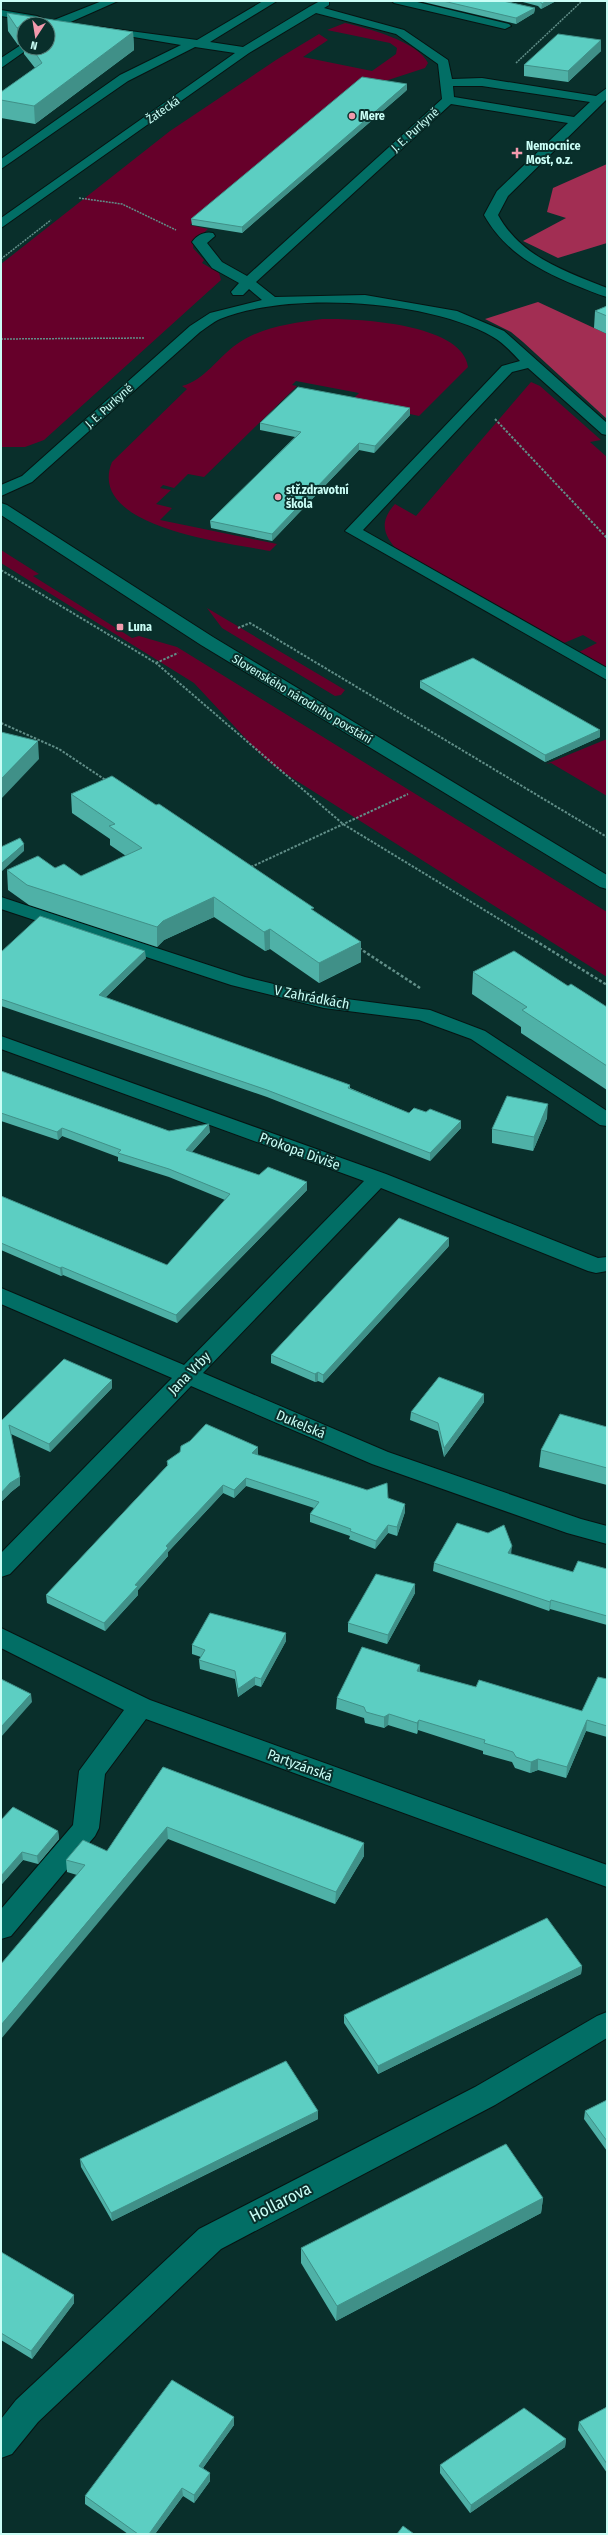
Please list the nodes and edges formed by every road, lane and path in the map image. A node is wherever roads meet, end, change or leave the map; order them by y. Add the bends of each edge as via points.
1 (112, 1) edge
2 (271, 1) edge
3 (328, 1) edge
4 (582, 1) edge
5 (402, 2) edge
6 (313, 9) junction
7 (1, 13) edge
8 (16, 16) edge
9 (425, 19) dead end
10 (56, 24) edge
11 (56, 25) edge
12 (80, 25) edge
13 (505, 26) edge
14 (95, 28) edge
15 (196, 43) junction
16 (245, 51) junction
17 (16, 53) edge
18 (1, 64) edge
19 (513, 66) dead end
20 (446, 84) junction
21 (603, 96) edge
22 (448, 100) junction
23 (577, 122) junction
24 (1, 165) edge
25 (79, 198) dead end
26 (1, 224) edge
27 (204, 239) joint
28 (248, 282) junction
29 (607, 292) edge
30 (272, 301) junction
31 (215, 316) junction
32 (1, 340) edge
33 (184, 340) junction
34 (529, 363) junction
35 (482, 396) junction
36 (607, 431) edge
37 (1, 491) edge
38 (1, 508) edge
39 (607, 538) edge
40 (1, 570) edge
41 (250, 623) dead end
42 (607, 675) edge
43 (1, 723) edge
44 (112, 784) edge
45 (412, 792) dead end
46 (342, 824) junction
47 (607, 837) edge
48 (250, 868) edge
49 (607, 883) edge
50 (1, 903) edge
51 (357, 946) edge
52 (607, 985) edge
53 (423, 1014) junction
54 (1, 1042) edge
55 (607, 1120) edge
56 (378, 1179) junction
57 (602, 1265) edge
58 (1, 1295) edge
59 (187, 1376) junction
60 (607, 1535) edge
61 (1, 1568) edge
62 (1, 1637) edge
63 (141, 1707) junction
64 (607, 1876) edge
65 (1, 1928) edge
66 (607, 2024) edge
67 (5, 2432) edge

1 - 10 street
2 - 15 street
3 - 6 street, Žatecká
4 - 19 path
5 - 9 street via 404,11
5 - 13 street
6 - 16 street, Žatecká
6 - 20 street, J. E. Purkyně via 400,32 444,63
7 - 8 street
11 - 12 street
14 - 15 street
15 - 16 street
15 - 24 street via 124,78
16 - 26 street, Žatecká
17 - 18 street
20 - 21 street via 482,82
20 - 22 street, J. E. Purkyně
21 - 23 street
22 - 23 street
22 - 28 street, J. E. Purkyně
23 - 29 street via 502,194 491,215 498,231 513,246 538,263
25 - 27 path via 122,204
27 - 28 street via 217,265
28 - 30 street
28 - 31 street, J. E. Purkyně
30 - 31 street, J. E. Purkyně
30 - 34 street, J. E. Purkyně via 365,299 452,314 499,334
31 - 33 street, J. E. Purkyně
32 - 33 path
33 - 37 street, J. E. Purkyně via 27,479
34 - 35 street via 507,369
34 - 36 street, J. E. Purkyně
35 - 39 path via 491,416
35 - 42 street via 353,531
38 - 49 street, Slovenského národního povstání via 207,641
40 - 46 path via 156,663
41 - 47 path
43 - 44 path via 59,749
45 - 46 path
46 - 48 path
46 - 52 path
50 - 53 street, V Zahrádkách via 238,981 324,1002
51 - 53 path via 430,994
53 - 55 street, V Zahrádkách via 478,1036
54 - 56 street, Prokopa Diviše
56 - 57 street, Prokopa Diviše
56 - 59 street, Jana Vrby
58 - 59 street, Dukelská
59 - 60 street, Dukelská via 380,1458 576,1527
59 - 61 street, Jana Vrby
62 - 63 street, Partyzánská
63 - 64 street, Partyzánská
63 - 65 street via 92,1771 86,1828
66 - 67 street, Hollarova via 485,2096 210,2239

